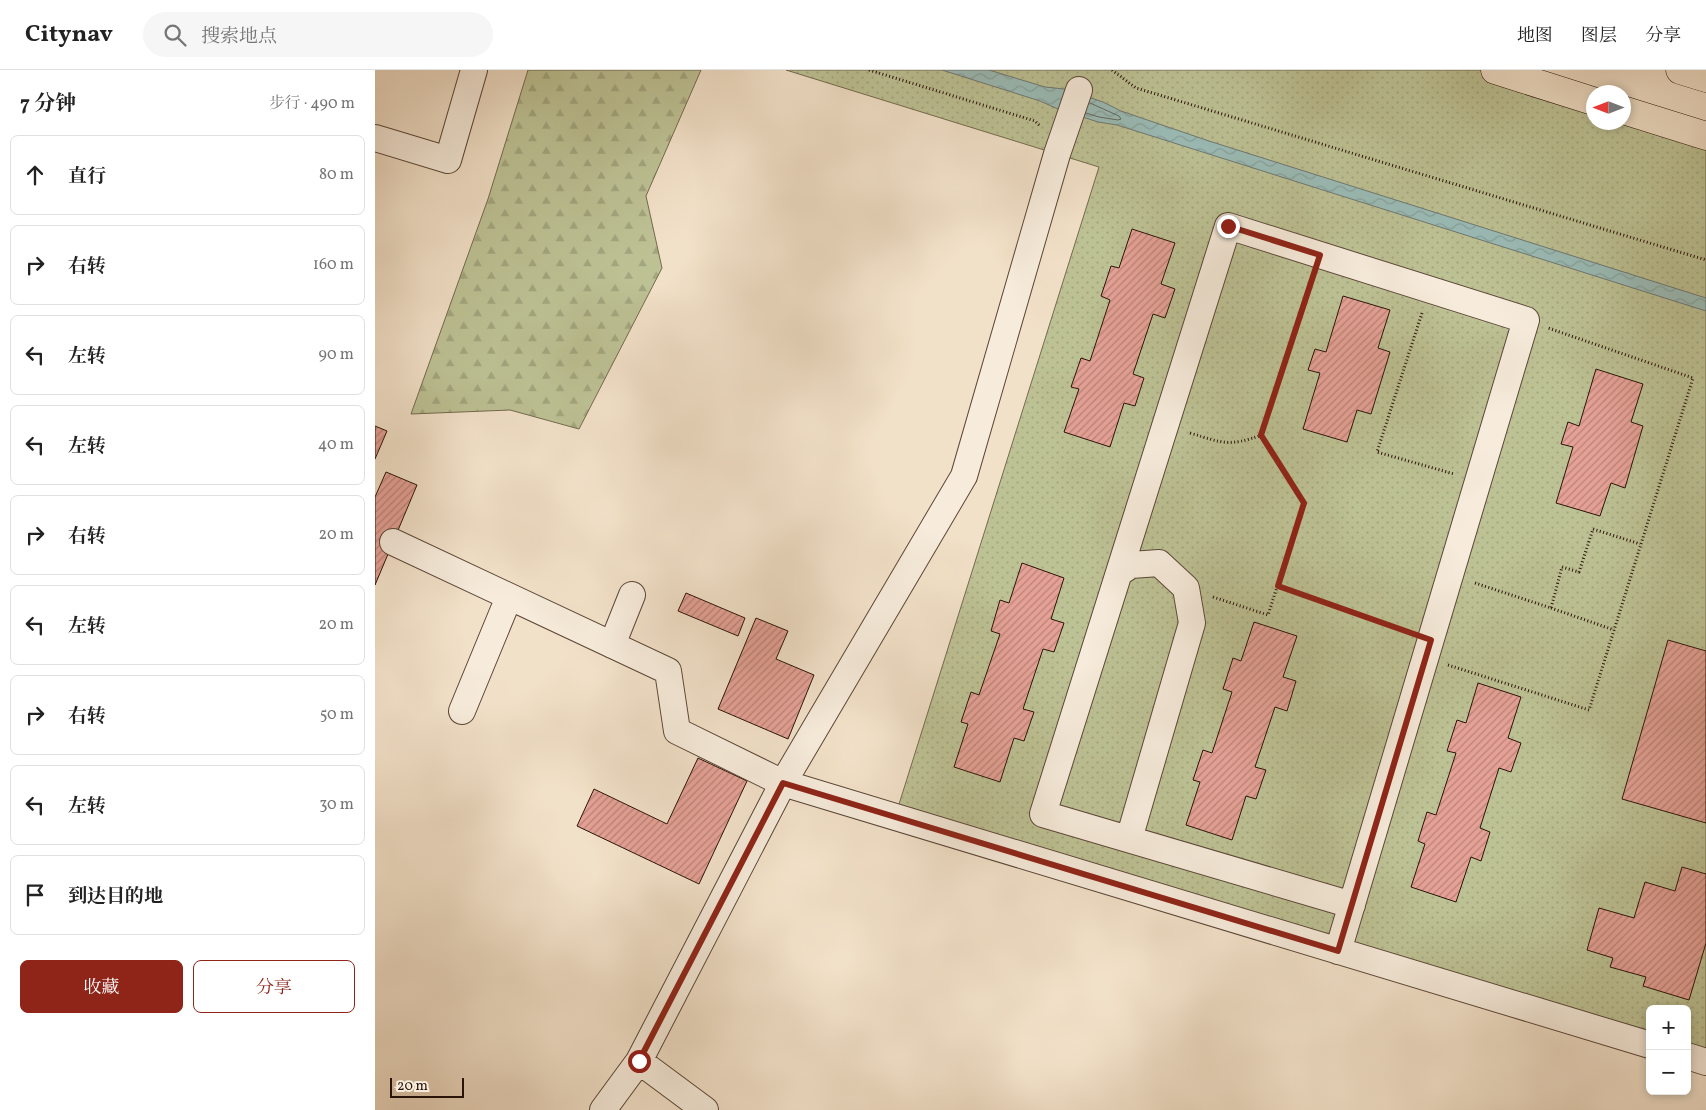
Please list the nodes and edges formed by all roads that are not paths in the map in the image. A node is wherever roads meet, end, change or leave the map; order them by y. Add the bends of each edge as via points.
1 (473, 70) edge
2 (1495, 70) edge
3 (1680, 70) edge
4 (1706, 78) edge
5 (1079, 90) dead end
6 (1586, 99) edge
7 (1631, 113) edge
8 (1706, 136) edge
9 (375, 138) edge
10 (393, 542) dead end
11 (1119, 573) junction
12 (633, 595) dead end
13 (509, 597) junction
14 (612, 645) junction
15 (462, 711) dead end
16 (783, 783) junction
17 (1129, 839) junction
18 (1352, 905) junction
19 (1338, 951) junction
20 (1646, 1044) edge
21 (1691, 1057) edge
22 (639, 1061) junction
23 (1706, 1062) edge
24 (603, 1110) edge
25 (705, 1110) edge

1 - 9 street via 448,160
2 - 6 main road
3 - 4 main road
5 - 16 street via 1060,145 964,476
7 - 8 main road
10 - 13 street
11 - 17 street via 1131,565 1159,563 1186,588 1192,623
11 - 17 street via 1043,814
11 - 18 street via 1228,226 1526,320
12 - 14 street
13 - 14 street
13 - 15 street
14 - 16 street via 668,671 677,731
16 - 19 street
16 - 22 street
17 - 18 street
18 - 19 street
19 - 20 street
21 - 23 street
22 - 24 street
22 - 25 street

